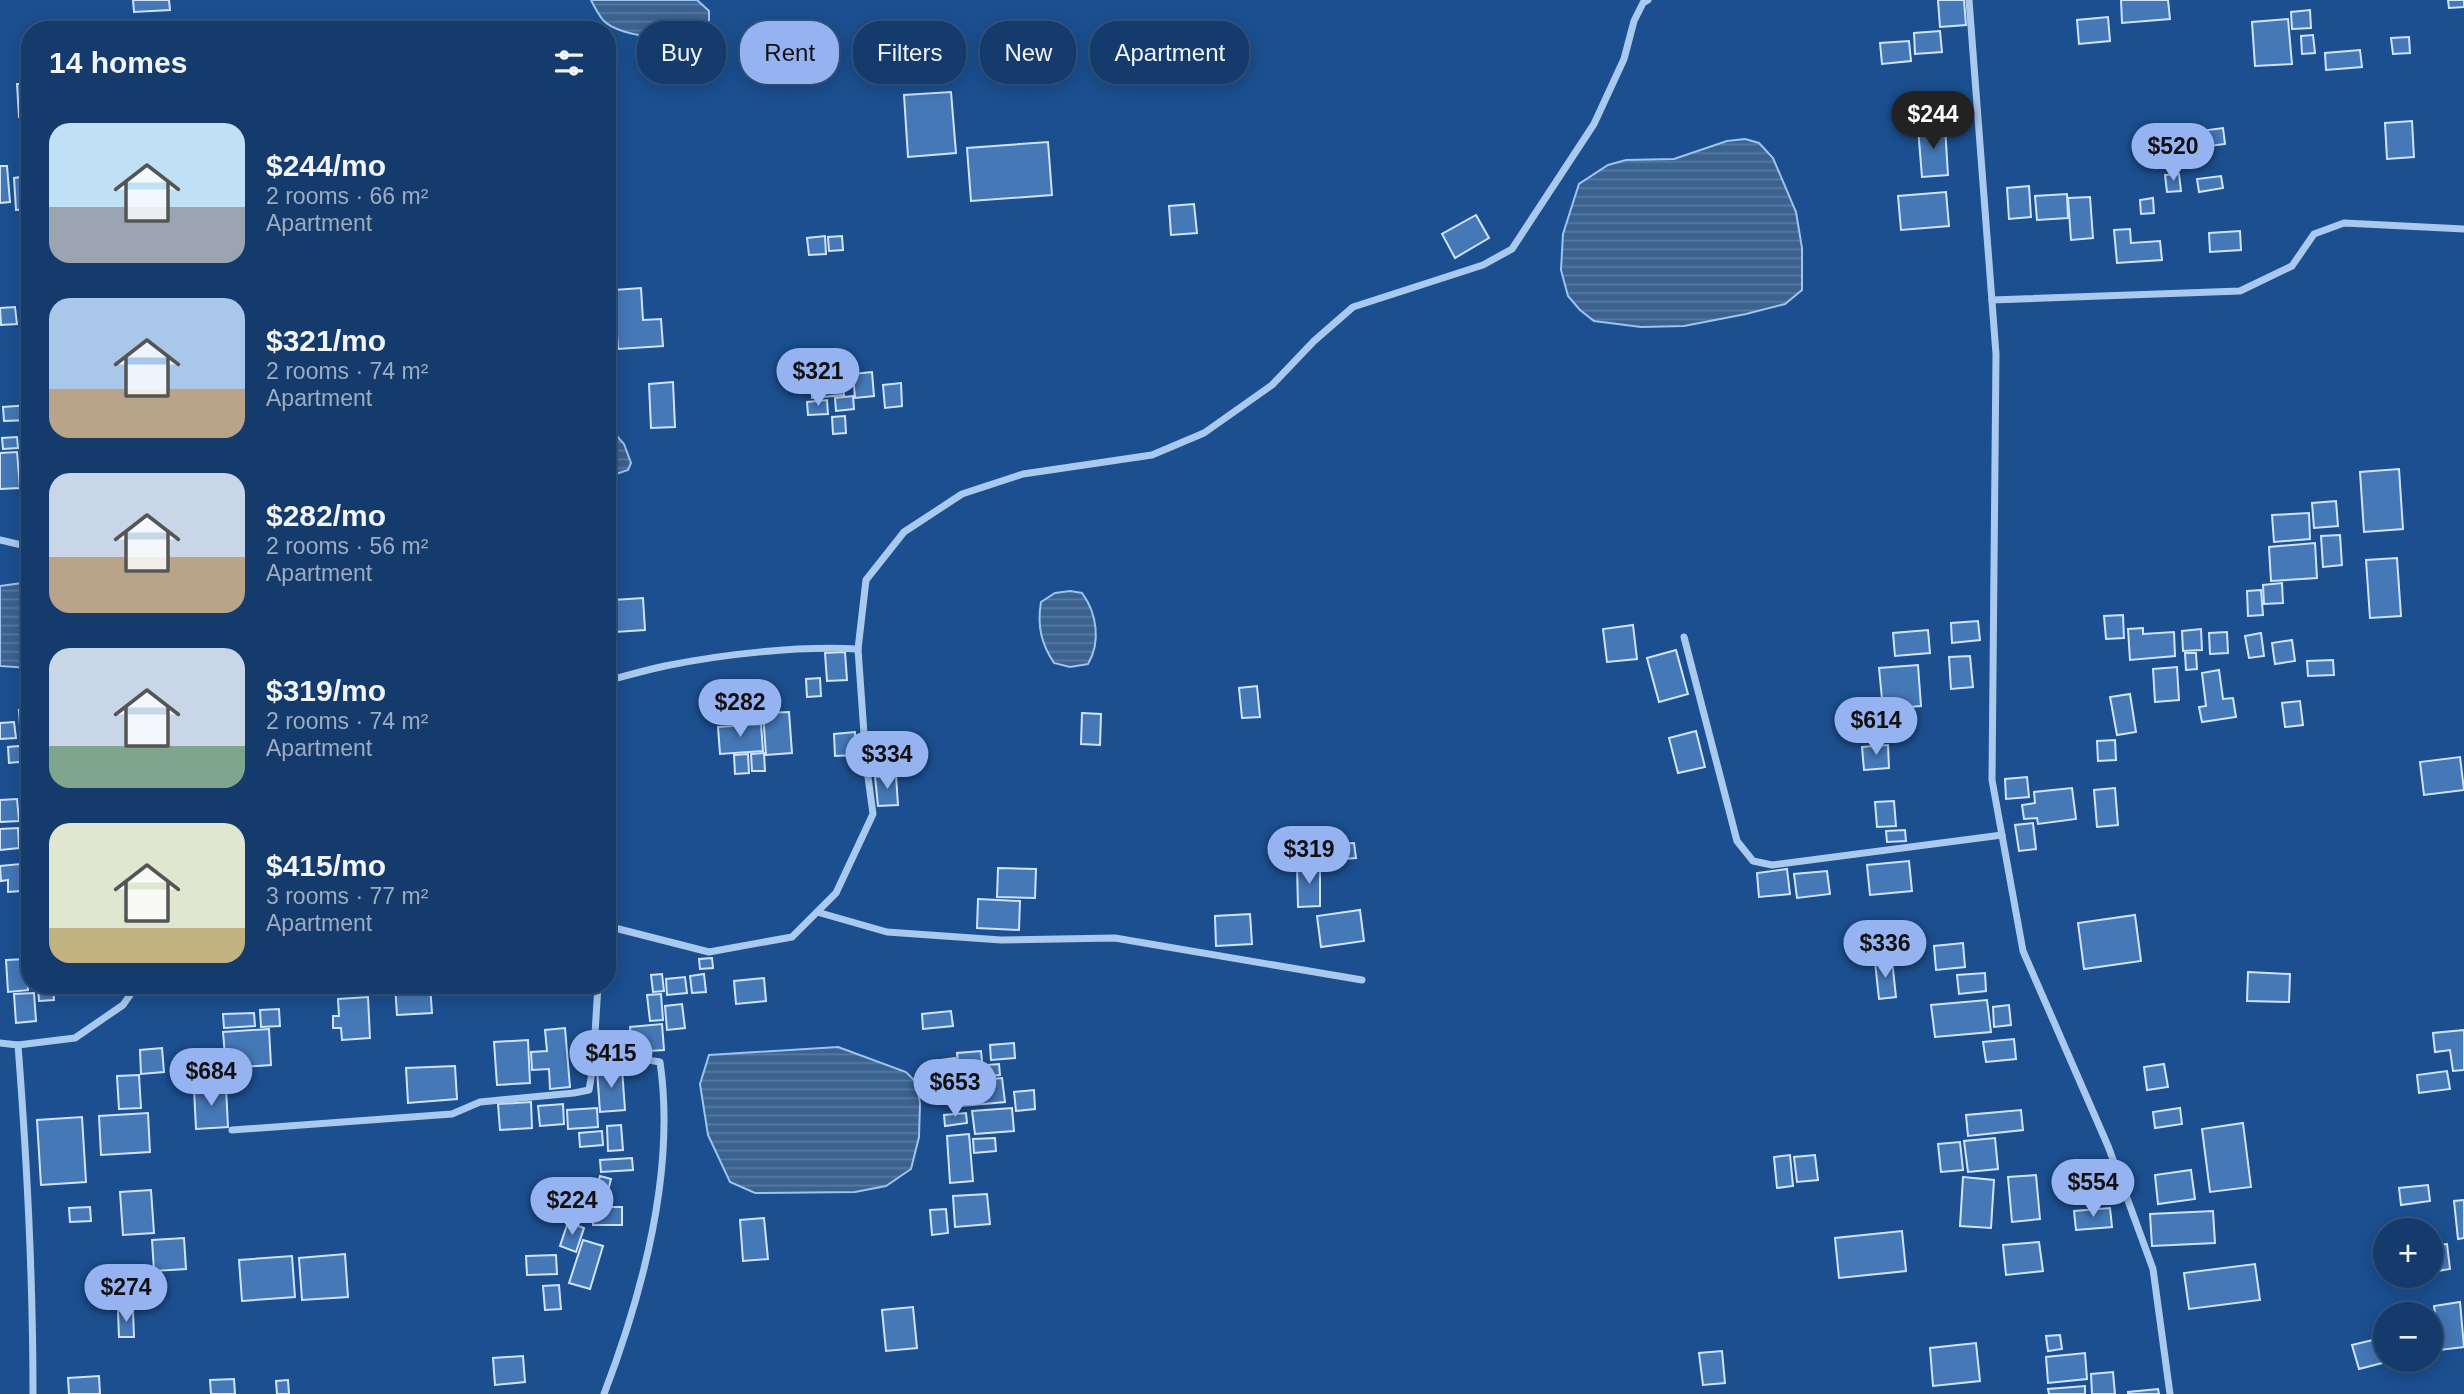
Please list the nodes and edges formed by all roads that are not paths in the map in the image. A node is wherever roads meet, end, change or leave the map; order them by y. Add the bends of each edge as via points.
1 (1648, 0) edge
2 (1969, 0) edge
3 (2464, 229) edge
4 (1992, 300) junction
5 (0, 540) edge
6 (21, 545) edge
7 (1684, 638) dead end
8 (858, 649) junction
9 (616, 679) edge
10 (2002, 835) junction
11 (817, 912) junction
12 (616, 928) edge
13 (1362, 979) dead end
14 (130, 994) edge
15 (597, 994) edge
16 (0, 1043) edge
17 (18, 1045) junction
18 (594, 1051) junction
19 (232, 1130) dead end
20 (33, 1394) edge
21 (604, 1394) edge
22 (2170, 1394) edge

1 - 8 street via 1634,21 1625,59 1594,124 1512,248 1483,265 1353,307 1272,385 1204,433 1152,455 1023,474 962,494 904,533 866,580
2 - 4 street
3 - 4 street via 2344,223 2314,234 2292,266 2240,291
4 - 10 street via 1996,354 1992,780
5 - 6 street
7 - 10 street via 1737,841 1754,862 1772,865
8 - 9 street via 730,655
8 - 11 street via 873,814 836,893
10 - 22 street via 2023,951 2108,1146 2154,1269
11 - 12 street via 792,937 709,952
11 - 13 street via 887,932 1001,940 1115,938
14 - 17 street via 75,1038
15 - 18 street
16 - 17 street
17 - 20 street via 26,1146
18 - 19 street via 589,1090 480,1102 452,1114
18 - 21 street via 660,1062 665,1097 663,1161 648,1249 623,1345

